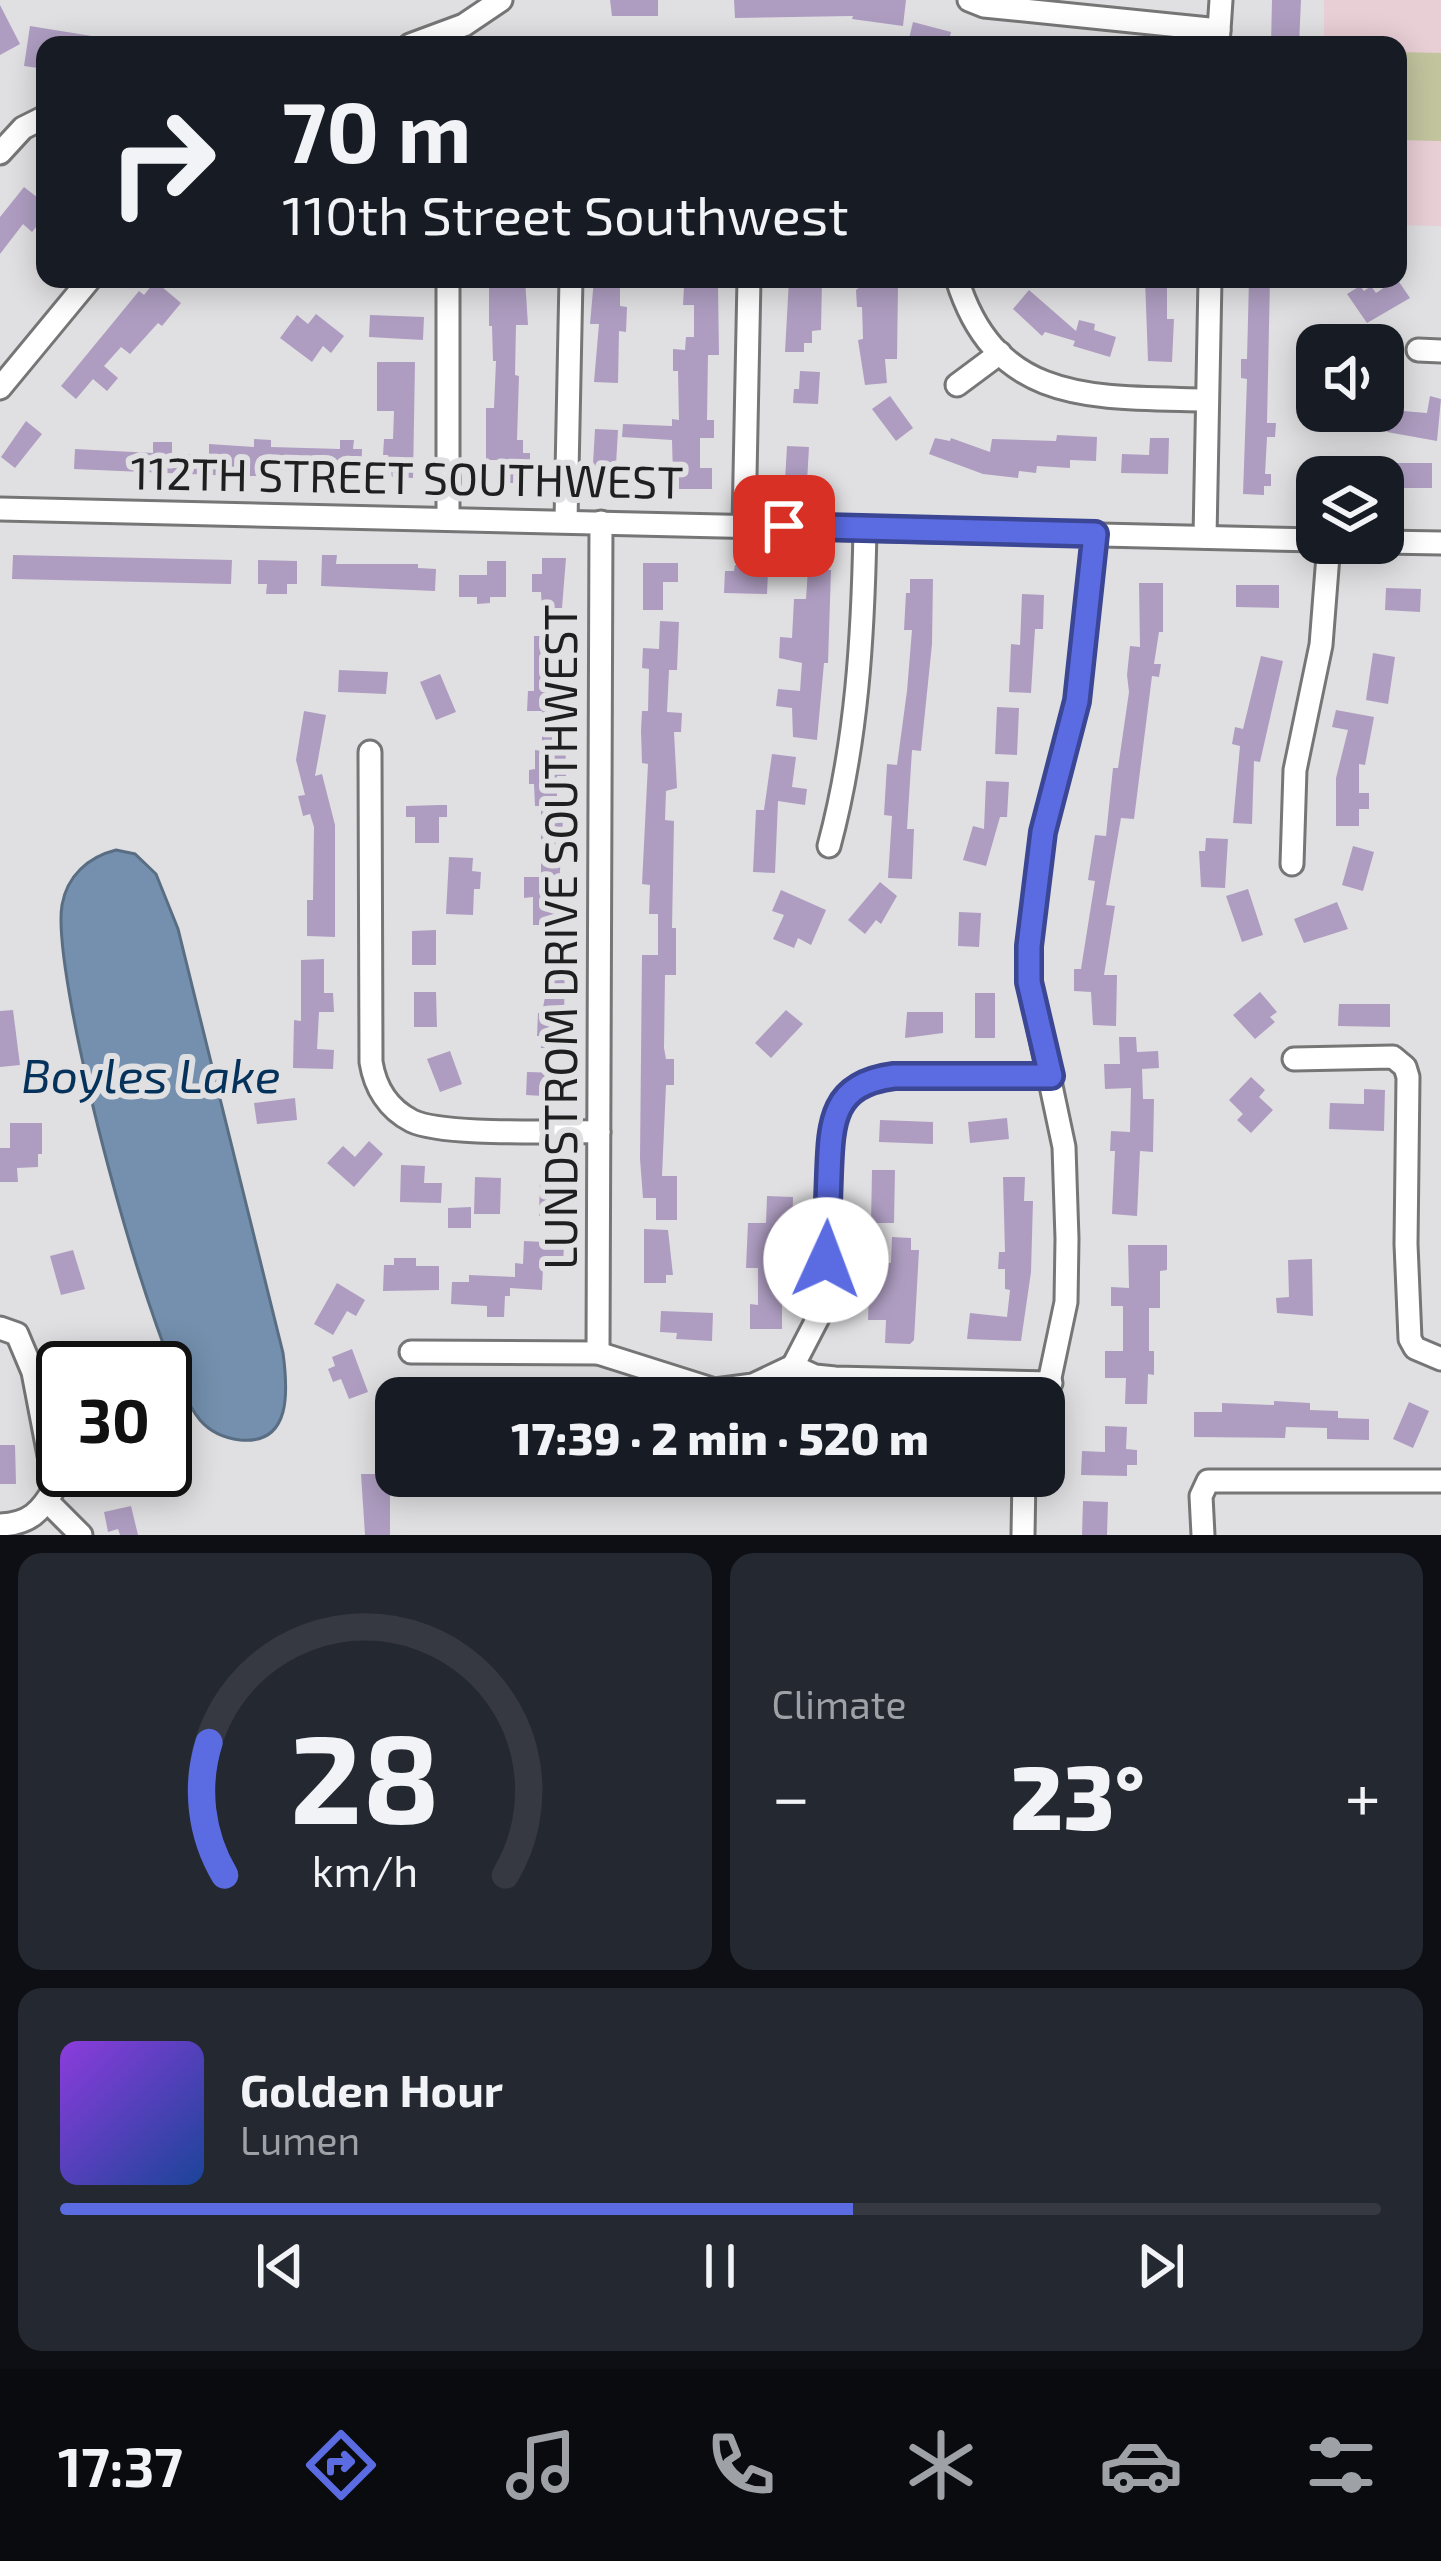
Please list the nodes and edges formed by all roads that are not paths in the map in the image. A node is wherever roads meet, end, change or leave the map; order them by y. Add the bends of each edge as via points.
1 (501, 0) edge
2 (969, 0) edge
3 (1221, 0) edge
4 (434, 36) edge
5 (1211, 36) edge
6 (1219, 36) edge
7 (36, 122) edge
8 (0, 153) edge
9 (83, 288) edge
10 (448, 288) edge
11 (571, 288) edge
12 (749, 288) edge
13 (961, 288) edge
14 (1210, 288) edge
15 (1000, 353) junction
16 (957, 385) dead end
17 (0, 388) edge
18 (1206, 400) junction
19 (4, 507) edge
20 (448, 518) junction
21 (566, 521) junction
22 (601, 522) junction
23 (744, 525) junction
24 (866, 529) junction
25 (1095, 534) junction
26 (1205, 537) junction
27 (1296, 539) edge
28 (1404, 542) edge
29 (1441, 543) edge
30 (1327, 564) edge
31 (370, 752) dead end
32 (829, 846) dead end
33 (1292, 865) dead end
34 (1294, 1058) dead end
35 (1051, 1076) junction
36 (599, 1132) junction
37 (0, 1328) edge
38 (411, 1352) dead end
39 (598, 1353) junction
40 (1441, 1359) edge
41 (794, 1366) junction
42 (825, 1377) edge
43 (1052, 1377) edge
44 (1441, 1481) edge
45 (1024, 1497) edge
46 (47, 1501) junction
47 (0, 1525) edge
48 (80, 1535) edge
49 (1023, 1535) edge
50 (1203, 1535) edge

1 - 4 street
2 - 5 street
3 - 6 street
7 - 8 street
9 - 17 street
10 - 20 street
11 - 21 street
12 - 23 street
13 - 15 street via 976,325
14 - 18 street
15 - 16 street
15 - 18 street via 1033,378 1083,395
18 - 26 street
19 - 20 street, 112TH STREET SOUTHWEST
20 - 21 street, 112TH STREET SOUTHWEST
21 - 22 street, 112TH STREET SOUTHWEST
22 - 23 street, 112TH STREET SOUTHWEST
22 - 36 street, LUNDSTROM DRIVE SOUTHWEST
23 - 24 street, 112TH STREET SOUTHWEST
24 - 25 street, 112TH STREET SOUTHWEST
24 - 32 street via 857,699
25 - 26 street, 112TH STREET SOUTHWEST
25 - 35 street via 1077,701 1043,832 1029,946 1029,982
26 - 27 street, 112TH STREET SOUTHWEST
28 - 29 street
30 - 33 street via 1321,645 1295,770
31 - 36 street via 371,1062 380,1091 400,1114 434,1128
34 - 40 street via 1381,1056 1399,1062 1408,1077 1410,1339
35 - 41 street via 925,1075 875,1079 850,1092 834,1118 821,1312
35 - 43 street via 1064,1147 1067,1239
36 - 39 street, LUNDSTROM DRIVE SOUTHWEST
37 - 46 street via 17,1334 33,1372 54,1467
38 - 39 street
39 - 41 street via 715,1390 753,1385
41 - 42 street
44 - 50 street via 1208,1481
45 - 49 street
46 - 47 street via 20,1524
46 - 48 street

